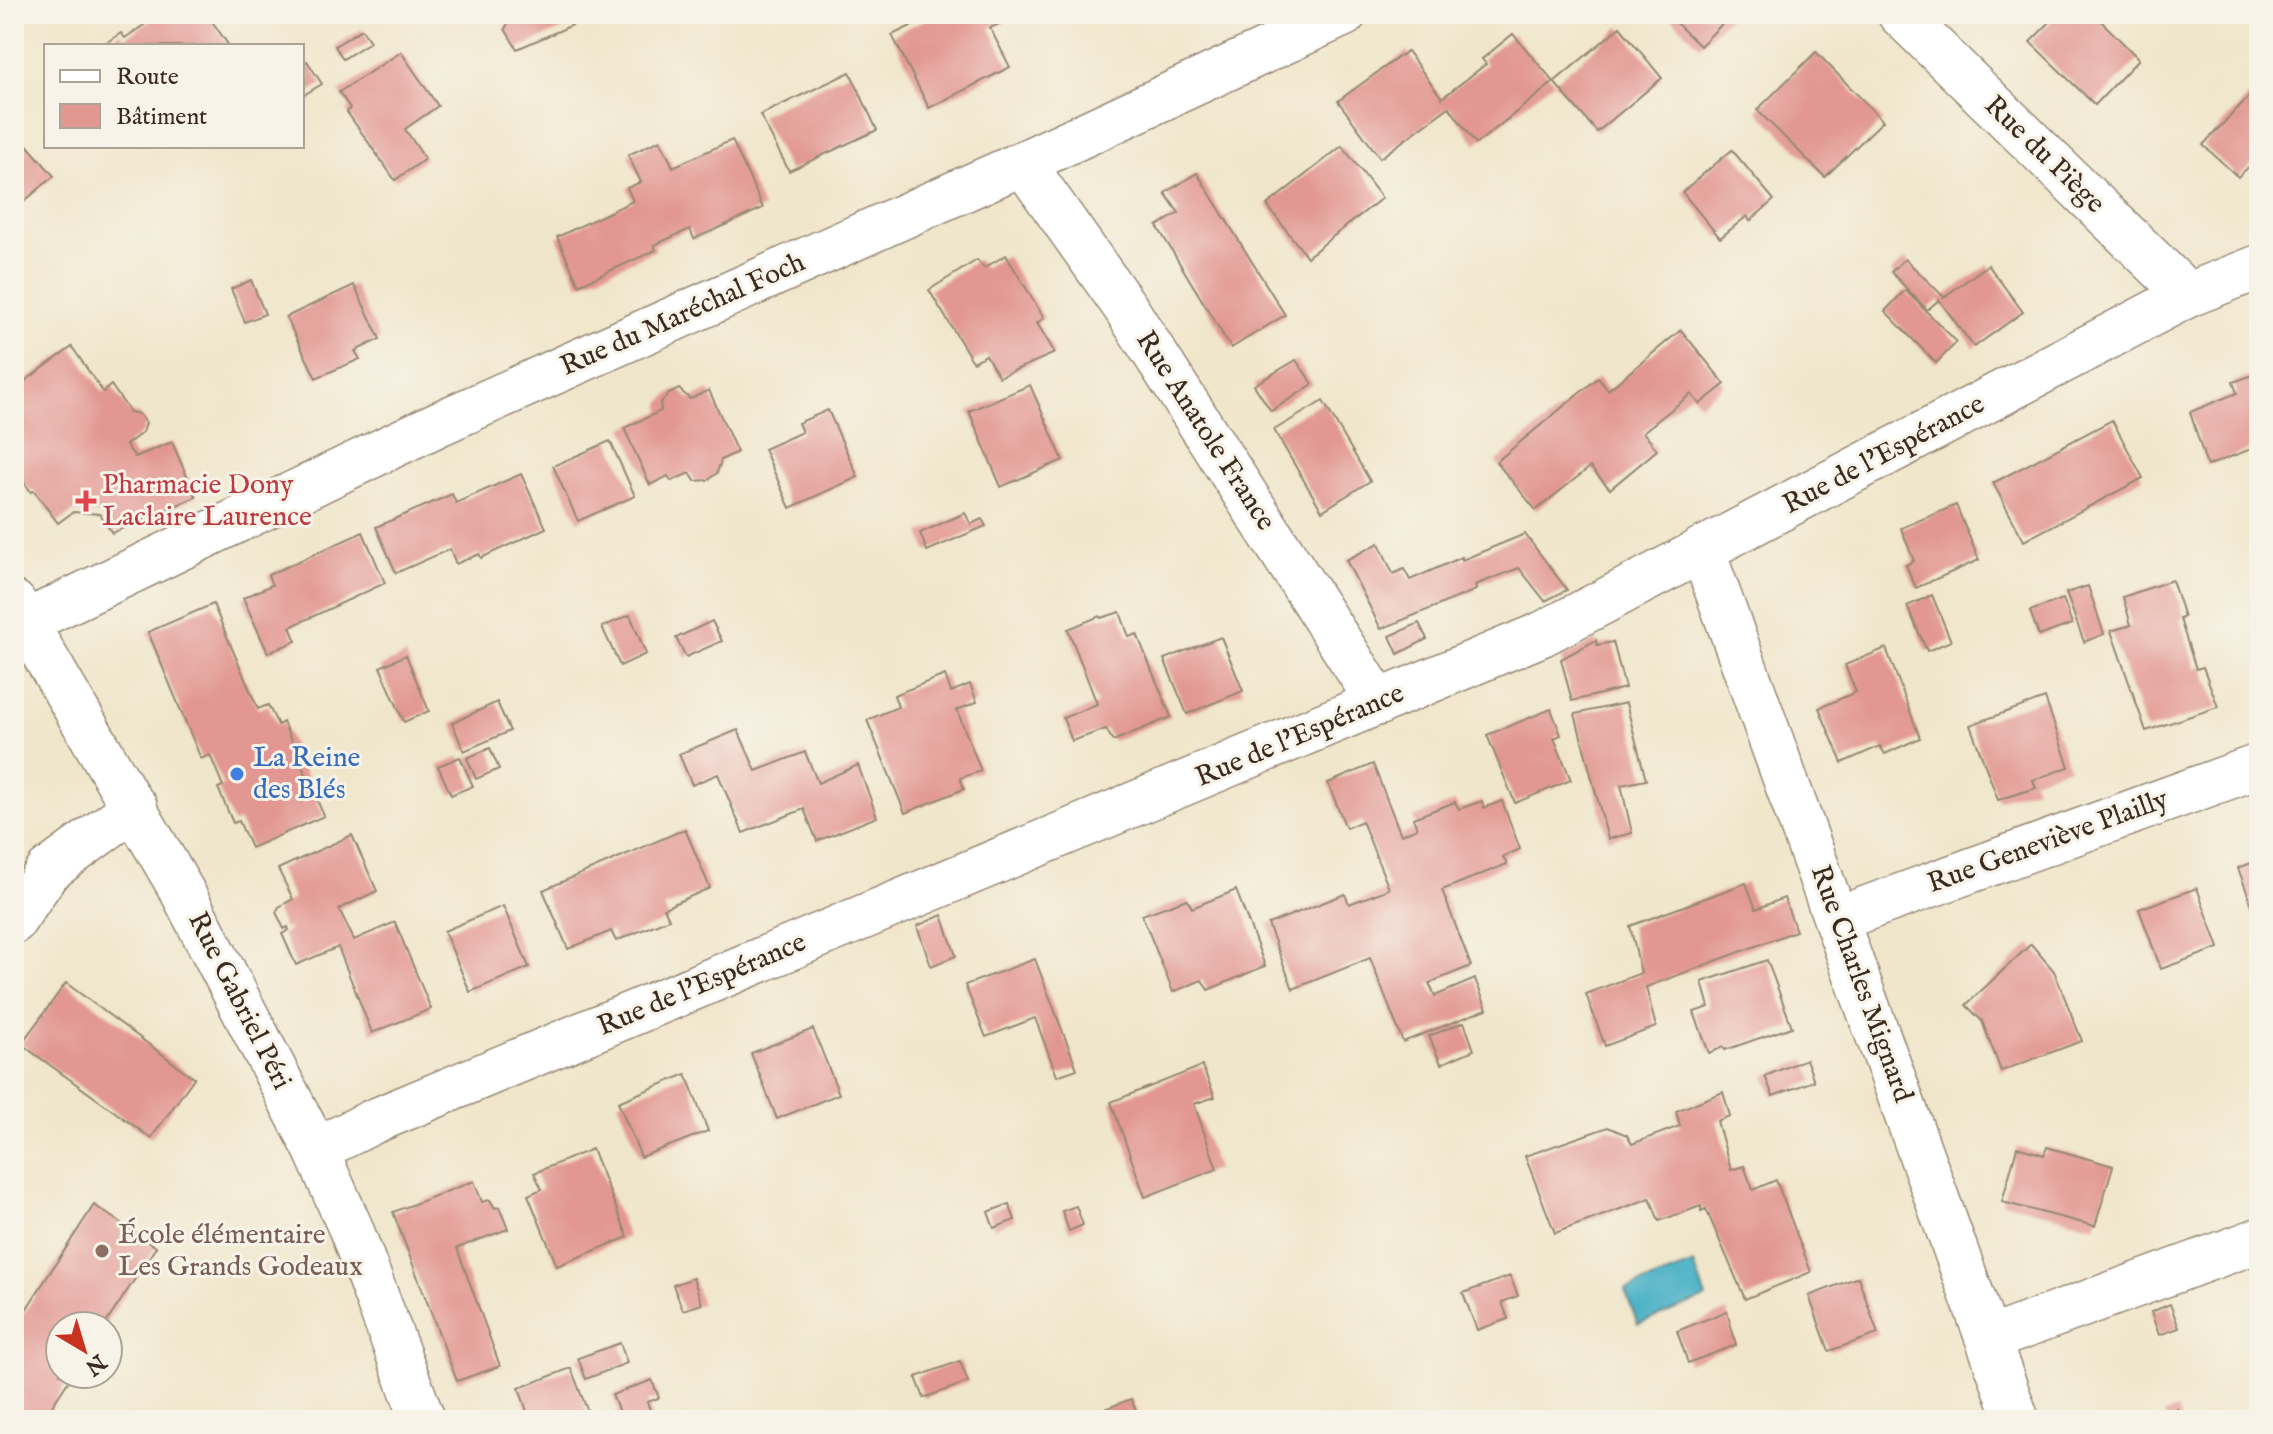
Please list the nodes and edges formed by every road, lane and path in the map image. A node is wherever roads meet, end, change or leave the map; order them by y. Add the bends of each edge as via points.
1 (1344, 14) edge
2 (1900, 14) edge
3 (1023, 163) junction
4 (2259, 267) edge
5 (2188, 295) junction
6 (1702, 549) junction
7 (20, 612) edge
8 (1379, 703) junction
9 (2259, 766) edge
10 (135, 807) junction
11 (1837, 919) junction
12 (14, 921) edge
13 (316, 1150) junction
14 (2259, 1240) edge
15 (1989, 1339) junction
16 (423, 1420) edge
17 (2017, 1420) edge

1 - 3 street, Rue du Maréchal Foch
2 - 5 street, Rue du Piège
3 - 7 street, Rue du Maréchal Foch
3 - 8 street, Rue Anatole France via 1125,307
4 - 5 street, Rue de l'Espérance
5 - 6 street, Rue de l'Espérance
6 - 8 street, Rue de l'Espérance via 1542,634
6 - 11 street, Rue Charles Mignard
7 - 10 street, Rue Gabriel Péri
8 - 13 street, Rue de l'Espérance via 386,1116
9 - 11 street, Rue Geneviève Plailly
10 - 12 street via 48,871
10 - 13 street, Rue Gabriel Péri
11 - 15 street, Rue Charles Mignard
13 - 16 street, Rue Gabriel Péri
14 - 15 street
15 - 17 street, Rue Charles Mignard

